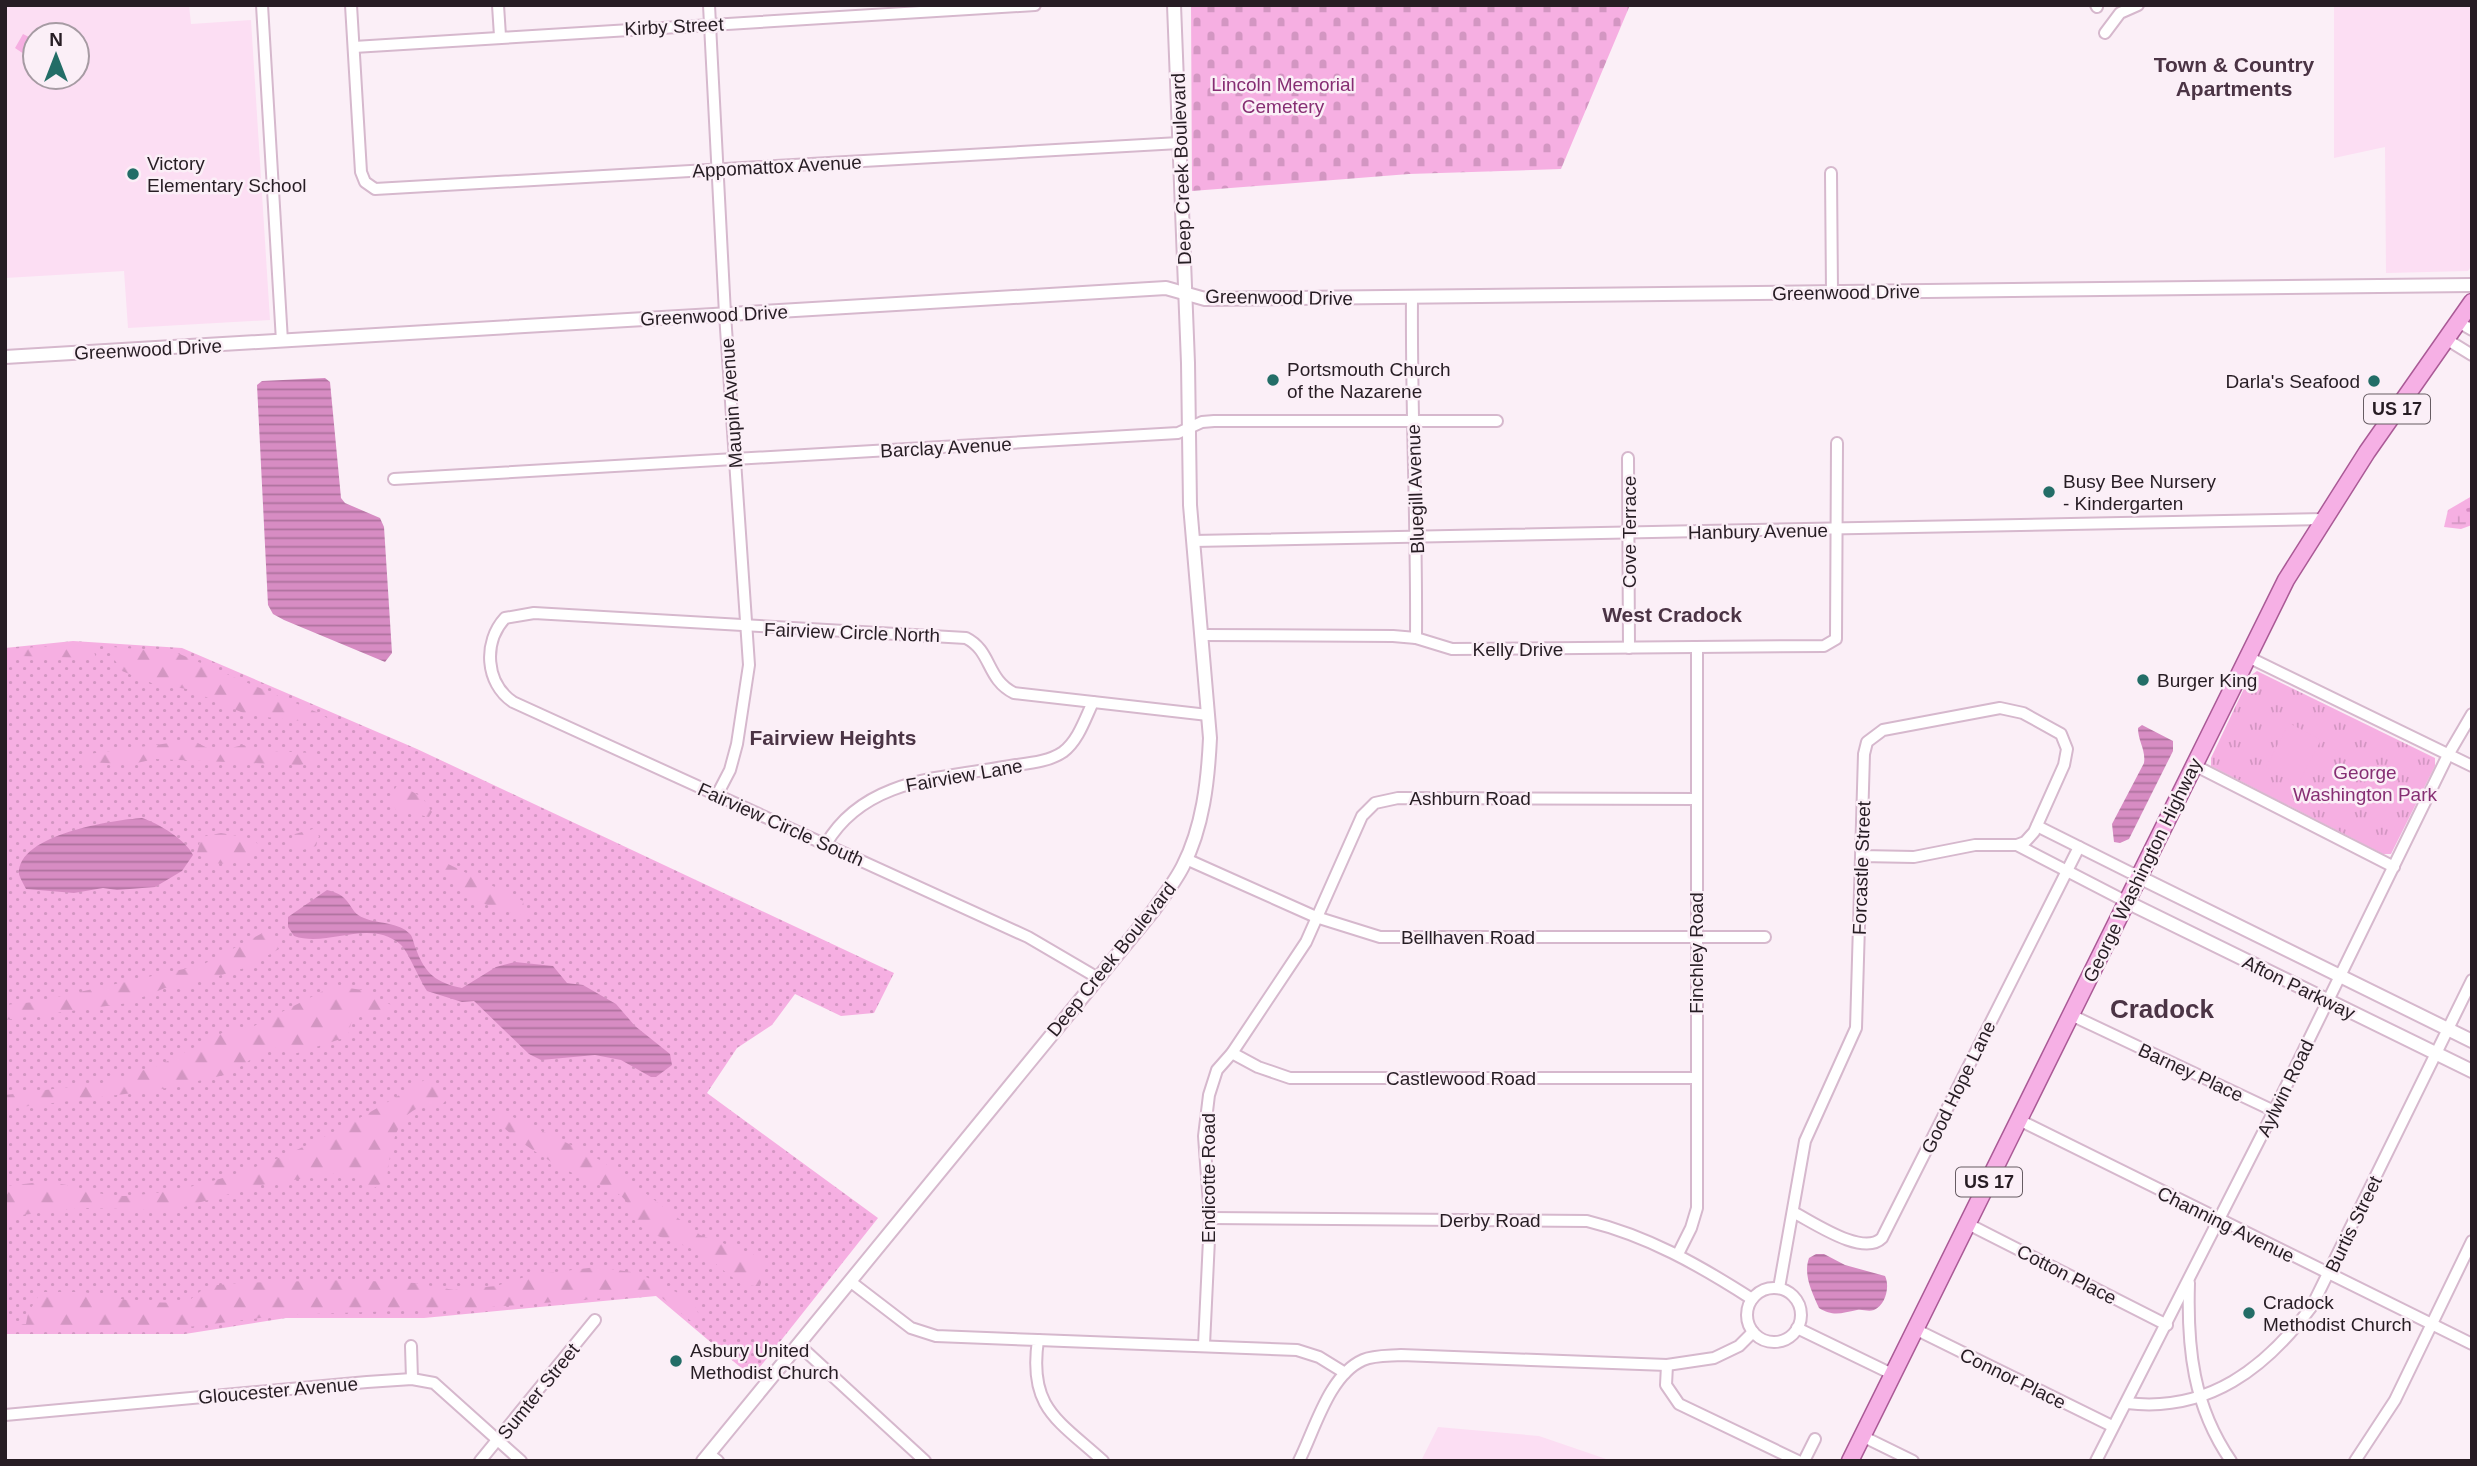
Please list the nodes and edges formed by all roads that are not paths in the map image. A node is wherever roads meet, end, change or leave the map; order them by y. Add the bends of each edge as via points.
1 (262, 5) edge
2 (351, 5) edge
3 (498, 5) edge
4 (709, 5) edge
5 (1035, 5) edge
6 (1174, 5) edge
7 (2138, 5) edge
8 (710, 24) junction
9 (2105, 33) dead end
10 (500, 36) junction
11 (354, 47) junction
12 (1180, 144) junction
13 (718, 170) junction
14 (1831, 173) dead end
15 (2472, 285) edge
16 (1832, 292) junction
17 (1185, 293) junction
18 (1412, 297) junction
19 (2472, 302) edge
20 (725, 314) junction
21 (2465, 326) edge
22 (2446, 338) junction
23 (282, 341) junction
24 (2472, 355) edge
25 (5, 357) edge
26 (1412, 419) junction
27 (1497, 421) dead end
28 (1190, 428) junction
29 (1837, 443) dead end
30 (1628, 458) dead end
31 (734, 459) junction
32 (394, 479) dead end
33 (2324, 519) junction
34 (1834, 529) junction
35 (1630, 534) junction
36 (1417, 537) junction
37 (1193, 541) junction
38 (746, 628) junction
39 (1201, 635) junction
40 (1416, 638) junction
41 (1697, 647) junction
42 (1629, 648) junction
43 (490, 651) joint
44 (2246, 656) junction
45 (1093, 702) junction
46 (2472, 714) edge
47 (1208, 715) junction
48 (2448, 755) junction
49 (2194, 765) junction
50 (2472, 766) edge
51 (717, 795) junction
52 (1696, 799) junction
53 (2037, 826) junction
54 (826, 844) junction
55 (2017, 845) junction
56 (2079, 847) junction
57 (1861, 856) junction
58 (1186, 859) junction
59 (2394, 867) junction
60 (2066, 870) junction
61 (2139, 877) junction
62 (2127, 902) junction
63 (1316, 917) junction
64 (1696, 937) junction
65 (1765, 937) dead end
66 (2340, 977) junction
67 (1098, 978) junction
68 (2472, 980) edge
69 (2328, 1001) junction
70 (2071, 1016) junction
71 (2447, 1029) junction
72 (2472, 1041) edge
73 (1232, 1053) junction
74 (2436, 1054) junction
75 (2472, 1072) edge
76 (1695, 1078) junction
77 (2274, 1111) junction
78 (2019, 1120) junction
79 (1793, 1212) junction
80 (1210, 1218) junction
81 (2218, 1221) junction
82 (1968, 1224) junction
83 (2472, 1241) edge
84 (1678, 1254) junction
85 (2328, 1274) junction
86 (2189, 1280) junction
87 (851, 1282) junction
88 (1779, 1288) junction
89 (1752, 1299) junction
90 (595, 1320) dead end
91 (2431, 1324) junction
92 (2167, 1325) junction
93 (1797, 1328) junction
94 (1915, 1329) junction
95 (1753, 1332) junction
96 (1038, 1340) junction
97 (2472, 1344) edge
98 (1204, 1345) junction
99 (411, 1346) dead end
100 (800, 1346) junction
101 (1667, 1365) junction
102 (1345, 1373) junction
103 (1892, 1374) junction
104 (412, 1379) junction
105 (2198, 1398) junction
106 (2127, 1403) junction
107 (5, 1415) edge
108 (2112, 1426) junction
109 (1862, 1436) junction
110 (1815, 1439) dead end
111 (499, 1440) junction
112 (710, 1458) edge
113 (480, 1461) edge
114 (521, 1461) edge
115 (925, 1461) edge
116 (1103, 1461) edge
117 (1299, 1461) edge
118 (1798, 1461) edge
119 (1804, 1461) edge
120 (1850, 1461) edge
121 (1913, 1461) edge
122 (2096, 1461) edge
123 (2231, 1461) edge
124 (2355, 1461) edge

1 - 23 street
2 - 11 street
3 - 10 street
4 - 8 street, Maupin Avenue
5 - 8 street, Kirby Street
6 - 12 street, Deep Creek Boulevard
7 - 9 street via 2120,13
8 - 10 street, Kirby Street
8 - 13 street, Maupin Avenue
10 - 11 street, Kirby Street
11 - 13 street, Appomattox Avenue via 361,172 375,189
12 - 13 street, Appomattox Avenue
12 - 17 street, Deep Creek Boulevard
13 - 20 street, Maupin Avenue
14 - 16 street
15 - 16 street, Greenwood Drive
16 - 18 street, Greenwood Drive
17 - 18 street, Greenwood Drive via 1205,299
17 - 20 street, Greenwood Drive via 1166,288
17 - 28 street, Deep Creek Boulevard
18 - 26 street, Bluegill Avenue
19 - 21 main road, George Washington Highway / US 17
20 - 23 street, Greenwood Drive
20 - 31 street, Maupin Avenue
21 - 22 main road, George Washington Highway / US 17
22 - 24 street
22 - 33 main road, George Washington Highway / US 17
23 - 25 street, Greenwood Drive
26 - 27 street, Barclay Avenue
26 - 28 street, Barclay Avenue via 1214,421
26 - 36 street, Bluegill Avenue
28 - 31 street, Barclay Avenue via 1178,433
28 - 37 street, Deep Creek Boulevard
29 - 34 street
30 - 35 street, Cove Terrace
31 - 32 street, Barclay Avenue
31 - 38 street, Maupin Avenue
33 - 34 street, Hanbury Avenue
33 - 44 main road, George Washington Highway / US 17
34 - 35 street, Hanbury Avenue
34 - 41 street, Kelly Drive via 1836,639 1824,646
35 - 36 street, Hanbury Avenue
35 - 42 street, Cove Terrace
36 - 37 street, Hanbury Avenue
36 - 40 street, Bluegill Avenue
37 - 39 street, Deep Creek Boulevard
38 - 43 street, Fairview Circle North via 518,614 497,626
38 - 45 street, Fairview Circle North via 966,638 979,647 1003,688 1028,696
38 - 51 street, Maupin Avenue via 749,665 743,719 730,770
39 - 40 street, Kelly Drive
39 - 47 street, Deep Creek Boulevard
40 - 42 street, Kelly Drive via 1452,649
41 - 42 street, Kelly Drive
41 - 52 street, Finchley Road
43 - 51 street, Fairview Circle South via 497,688 513,702
44 - 48 street
44 - 49 main road, George Washington Highway / US 17
45 - 47 street, Fairview Circle North
45 - 54 street, Fairview Lane via 1075,740 1060,755 902,785 847,815
46 - 48 street, Aylwin Road
47 - 58 street, Deep Creek Boulevard via 1208,771
48 - 50 street
48 - 59 street, Aylwin Road
49 - 59 street
49 - 61 main road, George Washington Highway / US 17
51 - 54 street, Fairview Circle South
52 - 63 street, Ashburn Road via 1398,798 1374,803 1362,816
52 - 64 street, Finchley Road
53 - 55 street via 2031,837
53 - 56 street
53 - 57 street, Forcastle Street via 2067,757 2066,742 2061,734 2023,713 1988,710 1883,730 1867,742
54 - 67 street, Fairview Circle South via 1028,937
55 - 57 street via 1975,845 1914,857
55 - 60 street
56 - 60 street, Good Hope Lane
56 - 61 street
57 - 79 street, Forcastle Street via 1856,1028 1805,1142
58 - 63 street, Bellhaven Road
58 - 67 street, Deep Creek Boulevard via 1153,911
59 - 66 street, Aylwin Road
60 - 62 street
60 - 79 street, Good Hope Lane via 1882,1238 1859,1244
61 - 62 main road, George Washington Highway / US 17
61 - 66 street, Afton Parkway
62 - 69 street, Afton Parkway
62 - 70 main road, George Washington Highway / US 17
63 - 64 street, Bellhaven Road via 1380,937
63 - 73 street, Endicotte Road via 1301,950
64 - 65 street, Bellhaven Road
64 - 76 street, Finchley Road
66 - 69 street, Aylwin Road
66 - 71 street, Afton Parkway
67 - 87 street, Deep Creek Boulevard
68 - 71 street, Burtis Street
69 - 74 street, Afton Parkway
69 - 77 street, Aylwin Road
70 - 77 street, Barney Place
70 - 78 main road, George Washington Highway / US 17
71 - 72 street, Afton Parkway
71 - 74 street, Burtis Street
73 - 76 street, Castlewood Road via 1290,1078
73 - 80 street, Endicotte Road via 1217,1070 1209,1095 1204,1136
74 - 75 street, Afton Parkway
74 - 85 street, Burtis Street
76 - 84 street, Finchley Road via 1696,1208
77 - 81 street, Aylwin Road
78 - 81 street, Channing Avenue
78 - 82 main road, George Washington Highway / US 17
79 - 88 street, Forcastle Street
80 - 84 street, Derby Road via 1587,1221
80 - 98 street, Endicotte Road
81 - 85 street, Channing Avenue
81 - 86 street, Aylwin Road
82 - 92 street, Cotton Place
82 - 94 main road, George Washington Highway / US 17
83 - 91 street
84 - 89 street, Derby Road
85 - 91 street, Channing Avenue
85 - 105 street, Burtis Street via 2300,1322 2264,1361
86 - 92 street, Aylwin Road
86 - 105 street via 2188,1325
87 - 96 street via 911,1328 936,1336
87 - 100 street, Deep Creek Boulevard
88 - 89 street via 1764,1290
88 - 93 street via 1798,1303
89 - 95 street via 1747,1316
90 - 111 street, Sumter Street
91 - 97 street, Channing Avenue
91 - 124 street via 2395,1399
92 - 106 street, Aylwin Road
93 - 95 street via 1776,1341
93 - 103 street
94 - 103 main road, George Washington Highway / US 17
94 - 108 street, Connor Place
95 - 101 street via 1739,1346 1714,1358
96 - 98 street
96 - 116 street via 1034,1370 1039,1396 1052,1415
98 - 102 street via 1297,1350
99 - 104 street
100 - 112 street, Deep Creek Boulevard
100 - 115 street
101 - 102 street via 1401,1355 1365,1359
101 - 118 street via 1666,1385 1679,1404
102 - 117 street
103 - 109 main road, George Washington Highway / US 17
104 - 107 street, Gloucester Avenue
104 - 111 street, Gloucester Avenue via 443,1388
105 - 106 street, Burtis Street via 2173,1405
105 - 123 street
106 - 108 street, Aylwin Road
108 - 122 street, Aylwin Road
109 - 120 main road, George Washington Highway / US 17
109 - 121 street
110 - 119 street
111 - 113 street, Sumter Street
111 - 114 street, Gloucester Avenue

